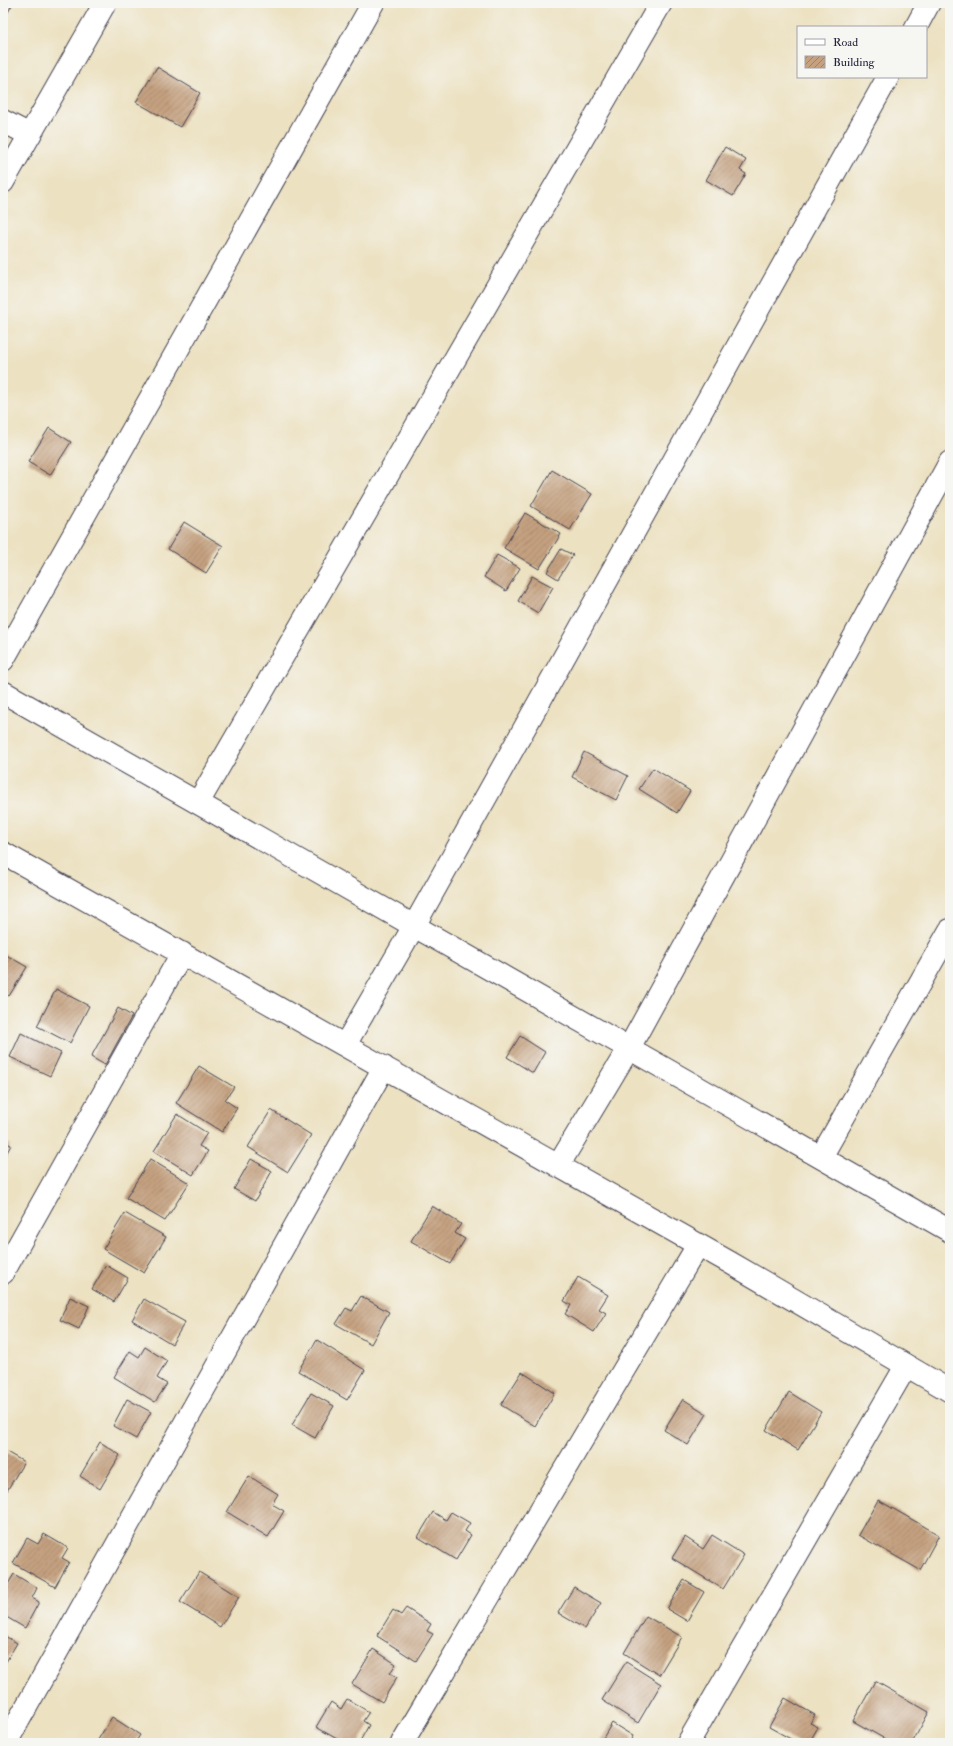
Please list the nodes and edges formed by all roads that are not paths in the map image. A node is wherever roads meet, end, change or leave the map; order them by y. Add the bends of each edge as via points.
1 (105, 3) edge
2 (373, 3) edge
3 (660, 3) edge
4 (929, 3) edge
5 (917, 26) edge
6 (887, 78) edge
7 (3, 121) edge
8 (30, 135) junction
9 (3, 182) edge
10 (950, 462) edge
11 (3, 660) edge
12 (3, 692) edge
13 (198, 803) junction
14 (3, 853) edge
15 (414, 926) junction
16 (950, 930) edge
17 (182, 953) junction
18 (345, 1045) junction
19 (629, 1048) junction
20 (384, 1067) junction
21 (821, 1157) junction
22 (558, 1166) junction
23 (950, 1231) edge
24 (698, 1245) junction
25 (3, 1273) edge
26 (906, 1366) junction
27 (950, 1391) edge
28 (6, 1743) edge
29 (402, 1743) edge
30 (688, 1743) edge

1 - 8 street
2 - 11 street
3 - 13 street
4 - 5 street
6 - 15 street
7 - 8 street
8 - 9 street
10 - 19 street
12 - 13 street
13 - 15 street
14 - 17 street
15 - 18 street
15 - 19 street
16 - 21 street
17 - 18 street
17 - 25 street
18 - 20 street
19 - 21 street
19 - 22 street
20 - 22 street
20 - 28 street
21 - 23 street
22 - 24 street
24 - 26 street
24 - 29 street
26 - 27 street
26 - 30 street

